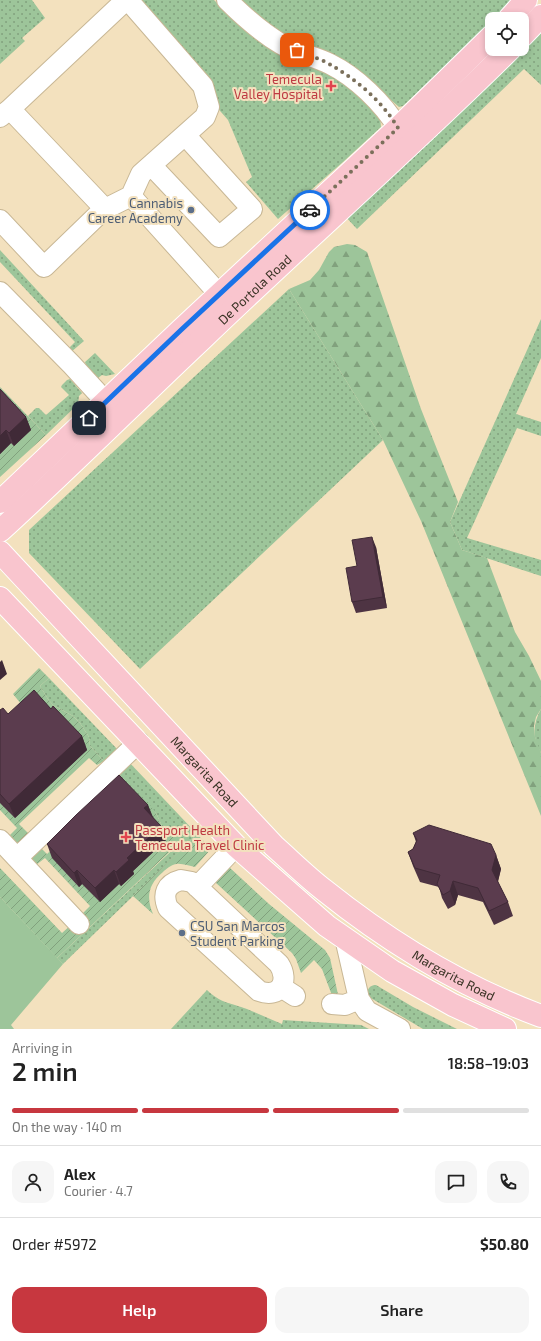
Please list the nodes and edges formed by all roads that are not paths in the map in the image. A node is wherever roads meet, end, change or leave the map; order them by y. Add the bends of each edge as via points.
1 (127, 0) edge
2 (227, 0) edge
3 (526, 0) edge
4 (515, 12) edge
5 (541, 16) edge
6 (529, 29) edge
7 (485, 43) edge
8 (503, 56) edge
9 (5, 113) edge
10 (398, 128) junction
11 (185, 135) junction
12 (151, 165) junction
13 (131, 196) junction
14 (105, 209) junction
15 (0, 220) edge
16 (280, 266) junction
17 (0, 292) edge
18 (219, 294) junction
19 (106, 402) junction
20 (0, 502) edge
21 (0, 531) edge
22 (0, 552) edge
23 (0, 598) edge
24 (138, 742) junction
25 (0, 840) edge
26 (236, 846) junction
27 (17, 858) junction
28 (197, 887) junction
29 (323, 890) junction
30 (79, 924) dead end
31 (345, 938) junction
32 (359, 999) junction
33 (332, 1004) dead end
34 (541, 1016) edge
35 (400, 1029) edge
36 (505, 1029) edge

1 - 9 lane
1 - 11 lane via 203,86 209,107 205,117
2 - 10 lane via 246,19 282,45 330,64 361,86 392,117
3 - 4 main road
5 - 6 main road
7 - 10 main road, De Portola Road
8 - 16 main road, De Portola Road
9 - 14 lane
10 - 16 main road via 396,147 300,237 286,252
10 - 18 main road, De Portola Road
11 - 12 lane
11 - 12 lane via 252,209 220,237
12 - 13 lane via 141,174
13 - 14 lane
13 - 18 lane
14 - 15 lane via 44,267
16 - 21 main road, De Portola Road
17 - 19 lane
18 - 19 main road, De Portola Road
19 - 20 main road, De Portola Road
22 - 29 main road, Margarita Road via 274,846
23 - 24 main road, Margarita Road
24 - 26 main road, Margarita Road
24 - 27 lane
25 - 27 lane
26 - 28 lane
26 - 29 main road via 246,843 258,846 291,877
26 - 31 main road, Margarita Road via 327,926
27 - 30 lane
28 - 28 lane via 187,880 174,882 168,887 165,895 168,908 259,991 266,994 288,991 279,964
29 - 34 main road, Margarita Road via 379,931 445,972 513,1006
31 - 32 lane
31 - 36 main road, Margarita Road via 398,975 452,1005
32 - 33 lane via 344,1005
32 - 35 lane via 367,1011

